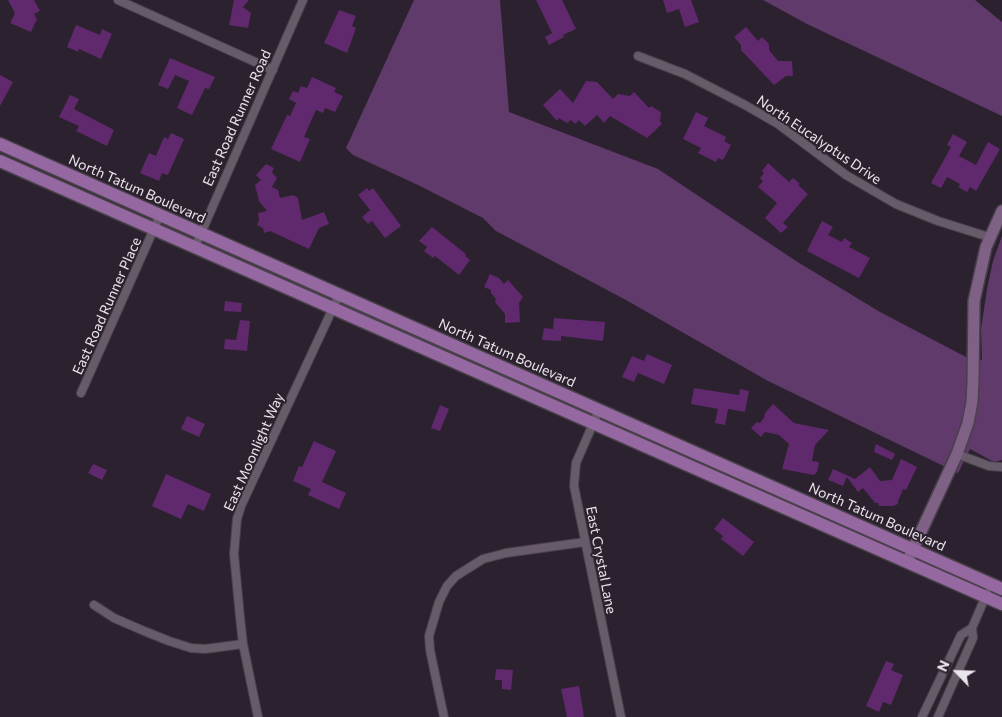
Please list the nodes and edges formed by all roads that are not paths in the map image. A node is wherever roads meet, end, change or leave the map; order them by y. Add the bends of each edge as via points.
1 (118, 0) edge
2 (303, 0) edge
3 (638, 56) dead end
4 (272, 70) junction
5 (0, 144) edge
6 (0, 161) edge
7 (1002, 211) edge
8 (160, 215) junction
9 (155, 229) junction
10 (200, 234) junction
11 (989, 237) junction
12 (195, 246) junction
13 (339, 295) junction
14 (333, 308) junction
15 (81, 393) dead end
16 (599, 410) junction
17 (593, 424) junction
18 (957, 454) junction
19 (1002, 467) edge
20 (585, 542) junction
21 (913, 549) junction
22 (907, 562) junction
23 (997, 587) edge
24 (986, 596) junction
25 (1002, 604) edge
26 (94, 605) dead end
27 (972, 628) junction
28 (243, 644) junction
29 (930, 699) junction
30 (944, 705) junction
31 (258, 717) edge
32 (444, 717) edge
33 (621, 717) edge
34 (922, 717) edge
35 (938, 717) edge

1 - 4 street
2 - 4 street, East Road Runner Road
3 - 11 street, North Eucalyptus Drive via 685,74 745,105 778,124 846,175 896,204
4 - 10 street, East Road Runner Road
5 - 8 main road, North Tatum Boulevard
6 - 9 main road, North Tatum Boulevard
7 - 11 street
8 - 9 street, East Road Runner Place
8 - 10 main road, North Tatum Boulevard
9 - 12 main road, North Tatum Boulevard
9 - 15 street, East Road Runner Place
10 - 12 street, East Road Runner Road
10 - 13 main road, North Tatum Boulevard
11 - 18 street via 974,301 972,402
12 - 14 main road, North Tatum Boulevard
13 - 14 street, East Moonlight Way
13 - 16 main road, North Tatum Boulevard
14 - 17 main road, North Tatum Boulevard
14 - 28 street, East Moonlight Way via 237,519 234,554
16 - 17 street, East Crystal Lane
16 - 21 main road, North Tatum Boulevard
17 - 20 street, East Crystal Lane via 574,474
17 - 22 main road, North Tatum Boulevard
18 - 19 street via 989,466
18 - 21 street
20 - 32 street via 483,559 456,576 447,586 429,636
20 - 33 street, East Crystal Lane
21 - 22 street
21 - 23 main road, North Tatum Boulevard
22 - 24 main road, North Tatum Boulevard
23 - 24 street
24 - 25 main road, North Tatum Boulevard
24 - 27 street
26 - 28 street via 114,618 191,648
27 - 29 street via 961,635
27 - 30 street via 973,638
28 - 31 street, East Moonlight Way
29 - 30 street
29 - 34 street
30 - 35 street

